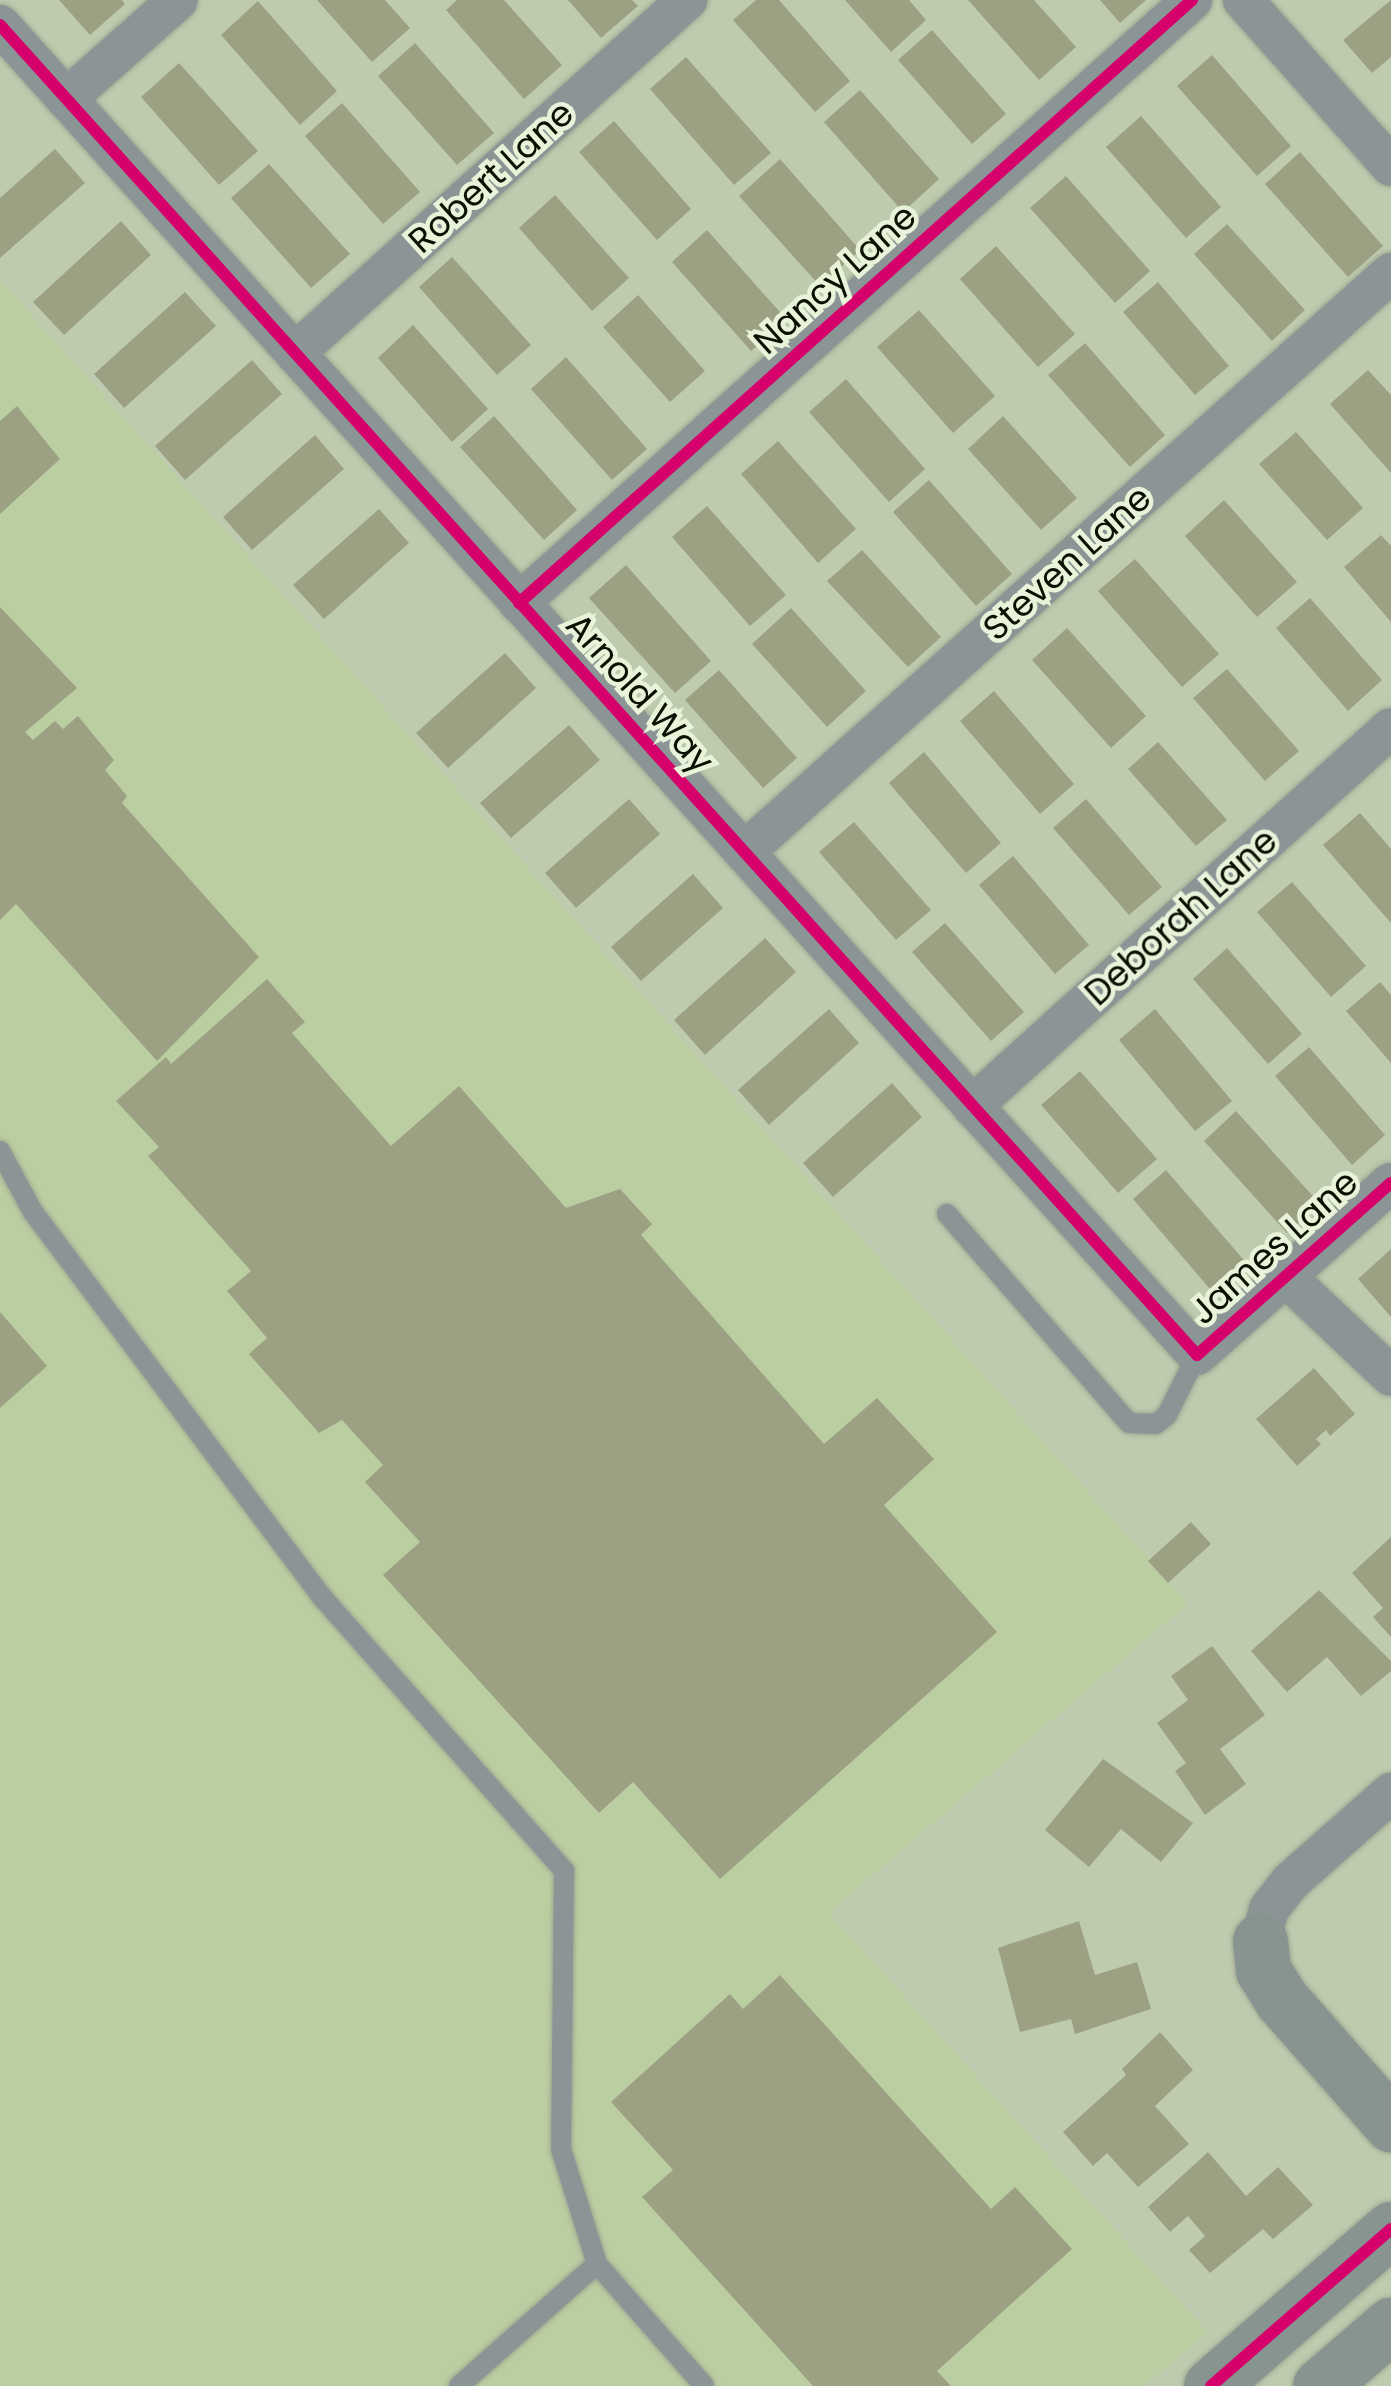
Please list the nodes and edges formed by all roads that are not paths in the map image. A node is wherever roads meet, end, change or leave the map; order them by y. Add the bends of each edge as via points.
1 (178, 0) edge
2 (686, 0) edge
3 (1192, 0) edge
4 (1243, 0) edge
5 (0, 25) edge
6 (66, 98) junction
7 (1391, 166) edge
8 (1391, 273) edge
9 (295, 353) junction
10 (519, 603) junction
11 (1391, 728) edge
12 (744, 852) junction
13 (972, 1106) junction
14 (0, 1151) edge
15 (1391, 1183) edge
16 (947, 1214) dead end
17 (1286, 1276) junction
18 (1197, 1356) junction
19 (1391, 1376) edge
20 (1391, 1793) edge
21 (1260, 1940) joint
22 (1391, 2124) edge
23 (1391, 2229) edge
24 (597, 2264) junction
25 (1391, 2324) edge
26 (459, 2386) edge
27 (704, 2386) edge
28 (1211, 2386) edge
29 (1320, 2386) edge

1 - 6 street
2 - 9 street, Robert Lane
3 - 10 street, Nancy Lane
4 - 7 street
5 - 6 street, Arnold Way
6 - 9 street, Arnold Way
8 - 12 street, Steven Lane
9 - 10 street, Arnold Way
10 - 12 street, Arnold Way
11 - 13 street, Deborah Lane
12 - 13 street, Arnold Way
13 - 18 street, Arnold Way
14 - 24 lane via 32,1212 322,1596 564,1870 561,2149
15 - 17 street, James Lane
16 - 18 lane via 1129,1423 1156,1424 1168,1414
17 - 18 street, James Lane
17 - 19 street
20 - 21 street via 1290,1882 1270,1909
21 - 22 main road via 1263,1970 1281,1998
23 - 28 main road
24 - 26 lane
24 - 27 lane
25 - 29 main road

